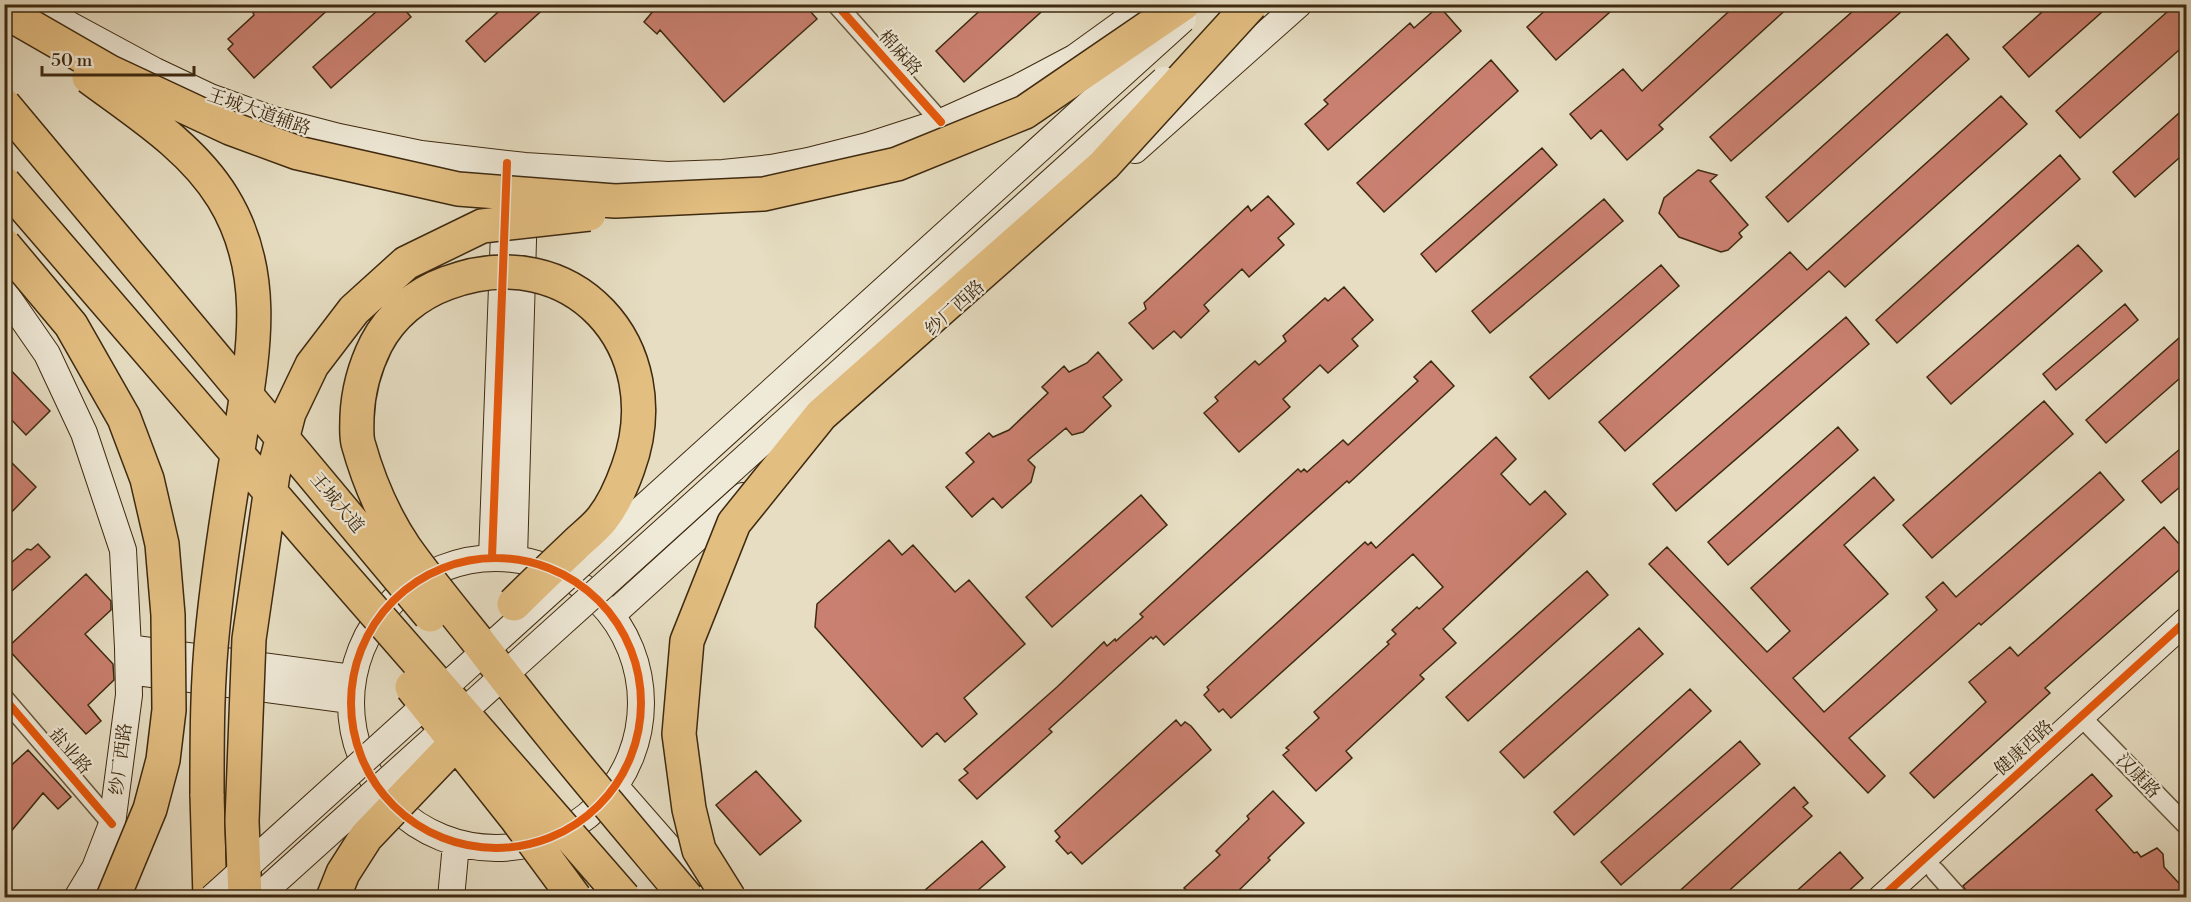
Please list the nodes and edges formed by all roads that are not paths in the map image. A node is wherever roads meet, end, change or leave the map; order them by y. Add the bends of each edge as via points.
1 (31, 4) edge
2 (836, 4) edge
3 (1149, 4) edge
4 (1182, 4) edge
5 (1198, 4) edge
6 (1249, 4) edge
7 (1299, 4) edge
8 (4, 12) edge
9 (4, 105) edge
10 (941, 122) junction
11 (516, 165) junction
12 (4, 183) edge
13 (764, 194) junction
14 (4, 245) edge
15 (4, 292) edge
16 (750, 454) junction
17 (309, 537) junction
18 (503, 558) junction
19 (514, 604) joint
20 (612, 615) junction
21 (2187, 621) edge
22 (2187, 638) edge
23 (128, 660) junction
24 (351, 689) junction
25 (4, 698) edge
26 (2090, 726) junction
27 (453, 746) joint
28 (615, 786) junction
29 (112, 824) junction
30 (2187, 825) edge
31 (281, 835) junction
32 (546, 840) junction
33 (456, 844) junction
34 (1935, 871) junction
35 (77, 897) edge
36 (113, 897) edge
37 (211, 897) edge
38 (245, 897) edge
39 (257, 897) edge
40 (333, 897) edge
41 (451, 897) edge
42 (576, 897) edge
43 (598, 897) edge
44 (624, 897) edge
45 (675, 897) edge
46 (687, 897) edge
47 (713, 897) edge
48 (729, 897) edge
49 (1881, 897) edge
50 (1905, 897) edge
51 (1959, 897) edge

1 - 11 main road, 王城大道辅路 via 155,72 274,120 421,154
2 - 10 street, 棉麻路
3 - 10 main road via 1074,58
4 - 13 highway, bridge via 1025,112 897,164
5 - 31 main road, bridge
6 - 16 main road, bridge
6 - 48 highway, bridge via 1104,165 821,415 734,523 687,641 680,734 689,809 699,850
7 - 20 main road, 纱厂西路
8 - 13 highway, bridge via 110,72 230,128 298,153 458,189 615,201
8 - 37 highway, bridge via 199,165 224,199 252,268 255,344 212,627 207,794
9 - 45 highway, 王城大道, bridge via 479,673
10 - 11 main road via 808,161 742,171 668,175
11 - 18 main road
12 - 17 highway, bridge
13 - 38 highway, bridge via 482,226 406,263 354,310 312,365 289,413 273,474 249,639 242,821
14 - 36 highway, bridge via 71,325 119,409 147,479 162,544 169,698 163,760 150,810
15 - 23 main road via 46,354 84,433 123,550
16 - 27 main road, bridge
16 - 39 main road, bridge
17 - 42 highway, bridge via 407,681
17 - 44 highway, bridge
18 - 20 main road via 552,568 585,587
18 - 24 main road via 443,567 400,593 369,631
19 - 31 main road, bridge
19 - 46 highway, bridge via 602,518 622,486 636,447 639,397 630,358 600,312 583,295 563,284 514,271 467,275 423,293 401,311 383,331 366,364 358,394 357,438 366,469 405,546 534,716
20 - 28 main road via 634,655 642,699 635,745
21 - 49 main road, 健康西路
22 - 26 main road, 健康西路
23 - 24 main road
23 - 29 main road, 纱厂西路 via 129,695
24 - 33 main road via 354,739 368,774 391,805 421,829
25 - 29 street, 盐业路
26 - 30 street, 汉康路
26 - 34 main road, 健康西路
27 - 40 highway, bridge via 366,837
28 - 32 main road via 585,818
28 - 47 main road
29 - 35 main road, 纱厂西路 via 95,868
31 - 37 main road, bridge
32 - 33 main road via 502,849
32 - 43 main road
33 - 41 main road
34 - 50 main road, 健康西路
34 - 51 street

